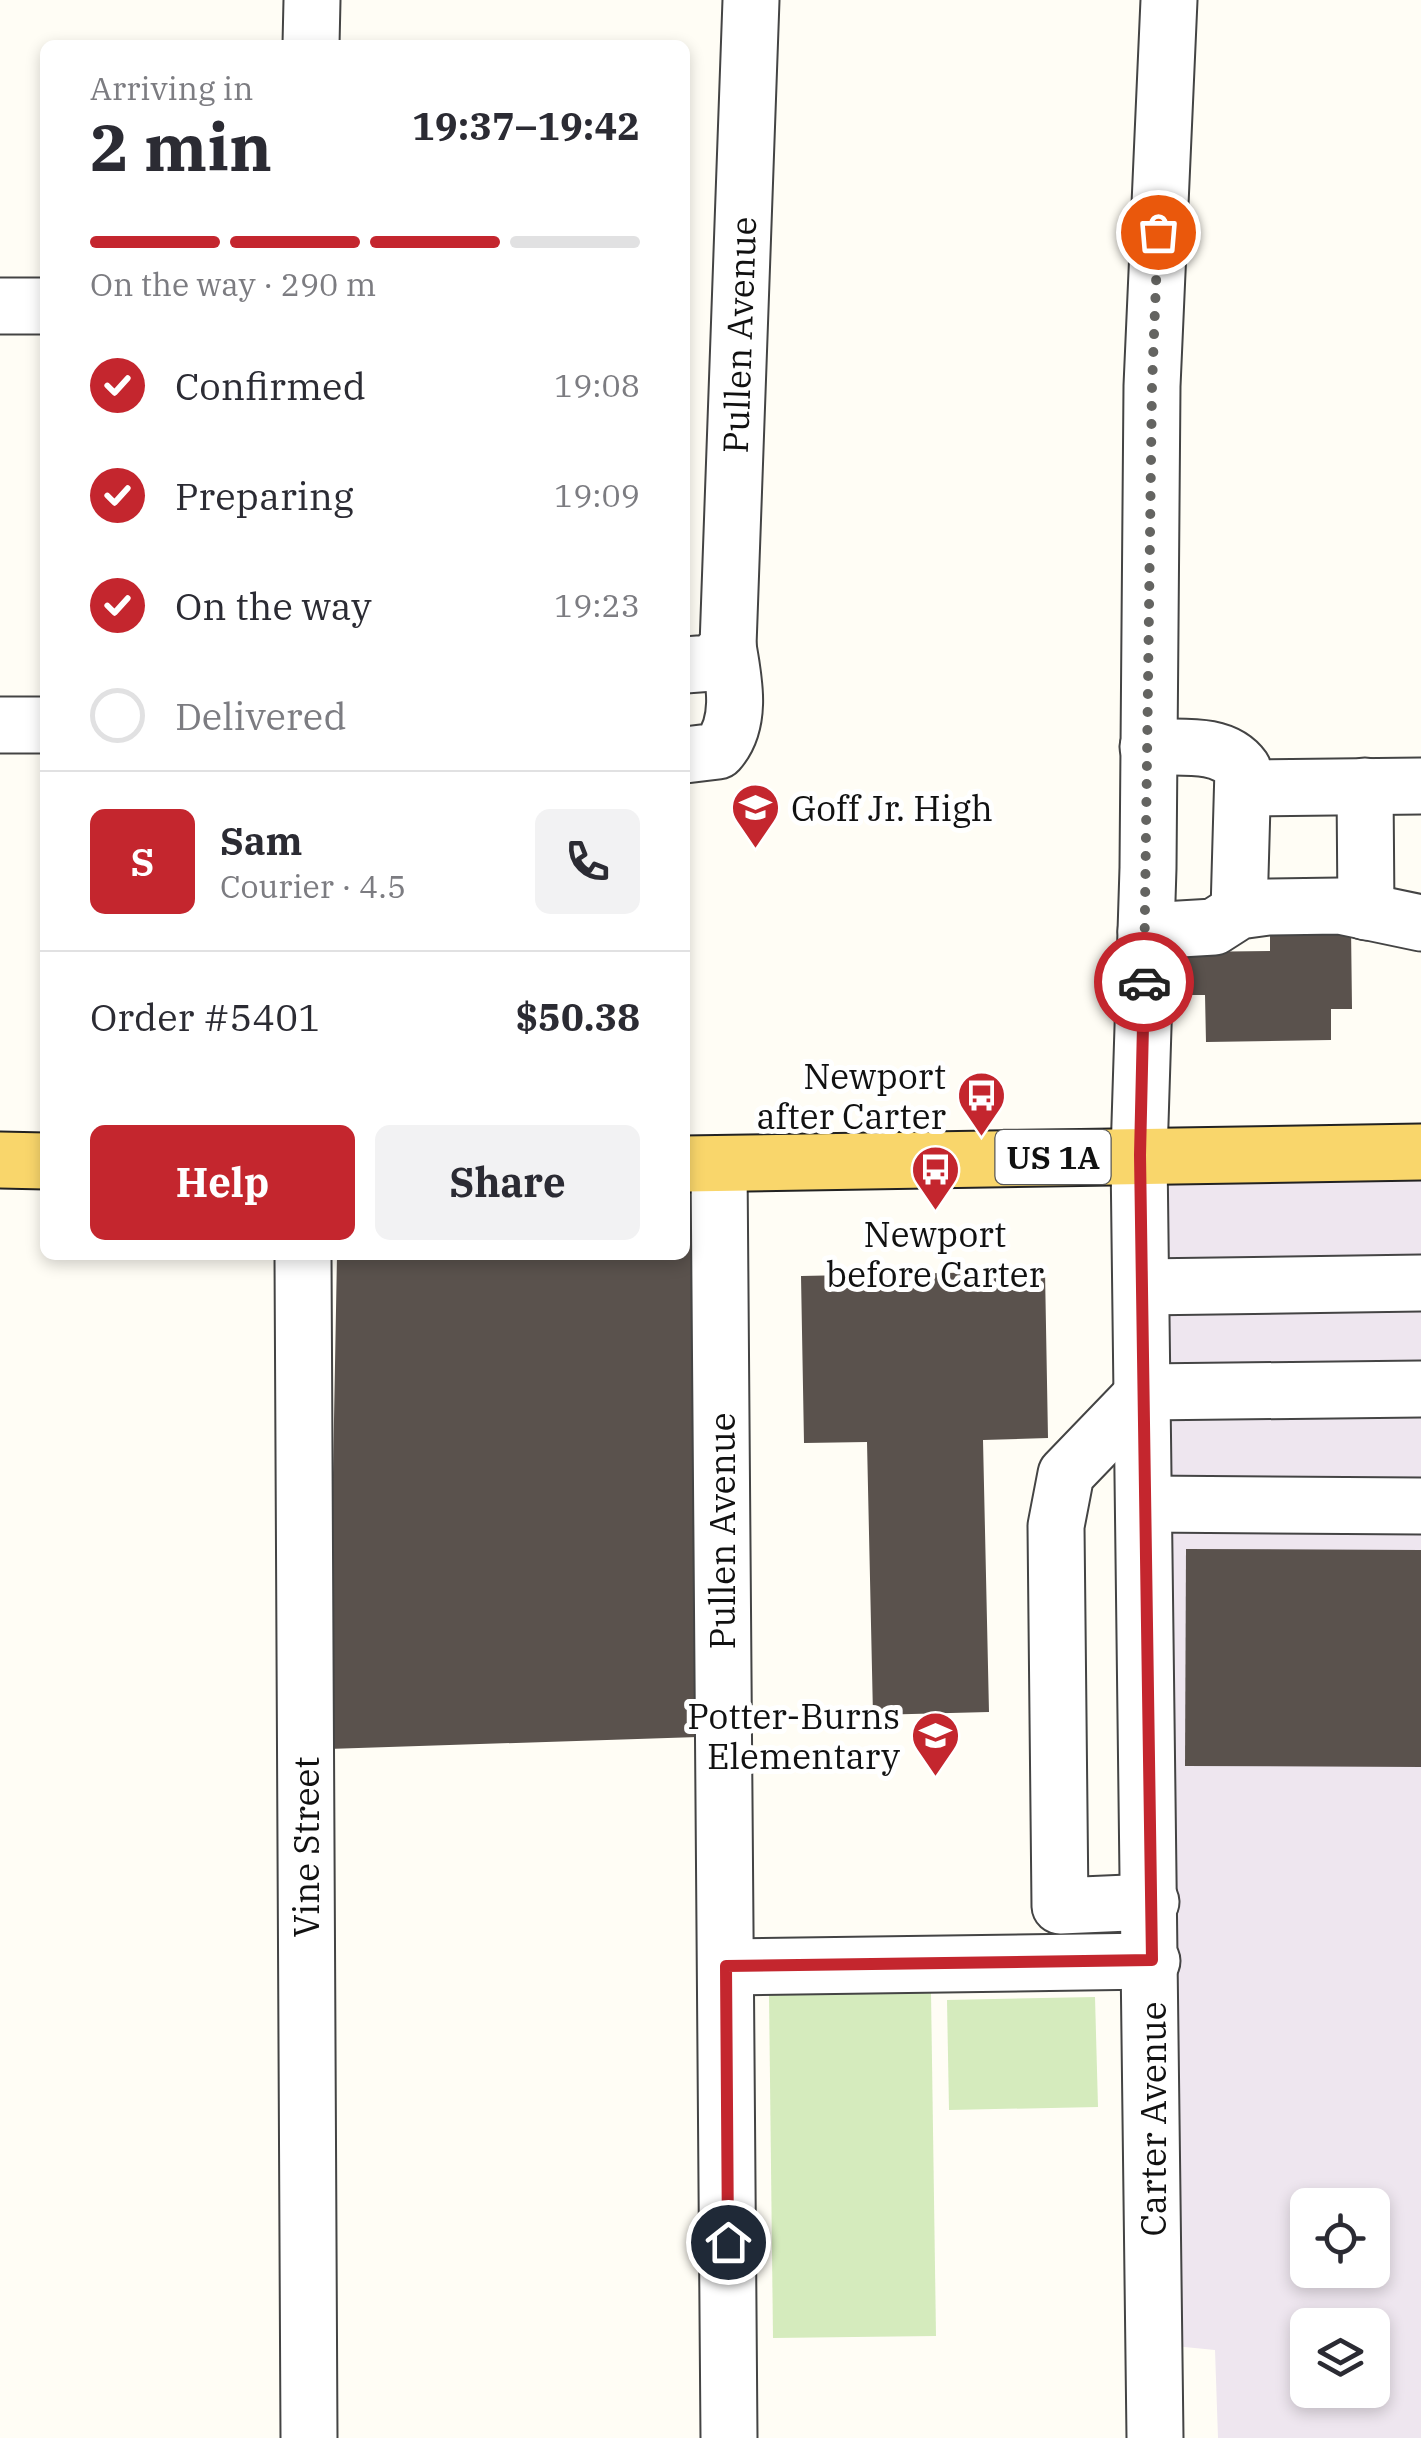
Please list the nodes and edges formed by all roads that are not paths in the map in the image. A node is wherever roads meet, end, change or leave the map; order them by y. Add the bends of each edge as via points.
1 (312, 0) edge
2 (751, 0) edge
3 (1168, 0) edge
4 (311, 40) edge
5 (0, 306) edge
6 (40, 306) edge
7 (708, 658) edge
8 (0, 725) edge
9 (40, 725) edge
10 (1148, 747) junction
11 (690, 754) edge
12 (1365, 786) junction
13 (1421, 786) edge
14 (1244, 788) junction
15 (1240, 911) junction
16 (1366, 912) junction
17 (1421, 923) edge
18 (1146, 931) junction
19 (1421, 1152) edge
20 (1140, 1155) junction
21 (0, 1160) edge
22 (40, 1161) edge
23 (702, 1164) edge
24 (302, 1260) edge
25 (1421, 1283) edge
26 (1142, 1287) junction
27 (1421, 1389) edge
28 (1145, 1392) junction
29 (1146, 1504) junction
30 (1421, 1506) edge
31 (1151, 1902) junction
32 (1152, 1960) junction
33 (726, 1966) junction
34 (310, 2438) edge
35 (730, 2438) edge
36 (1156, 2438) edge

1 - 4 street
2 - 7 street, Pullen Avenue
3 - 10 street, Carter Avenue via 1152,386
5 - 6 street
7 - 11 street, Pullen Avenue via 736,690 729,739 718,751
8 - 9 street
10 - 14 street via 1226,754 1243,769
10 - 18 street, Carter Avenue
12 - 13 street
12 - 14 street
12 - 16 street
14 - 15 street
15 - 16 street via 1321,906
15 - 18 street via 1214,927
16 - 17 street
18 - 20 street, Carter Avenue
19 - 20 main road, US 1A
20 - 23 main road, US 1A
20 - 26 street, Carter Avenue
21 - 22 main road
23 - 33 street, Pullen Avenue
24 - 34 street, Vine Street
25 - 26 street
26 - 28 street, Carter Avenue
27 - 28 street
28 - 29 street, Carter Avenue
28 - 31 street via 1066,1474 1060,1495 1060,1906
29 - 30 street
29 - 31 street, Carter Avenue
31 - 32 street, Carter Avenue
32 - 33 street
32 - 36 street, Carter Avenue
33 - 35 street, Pullen Avenue

